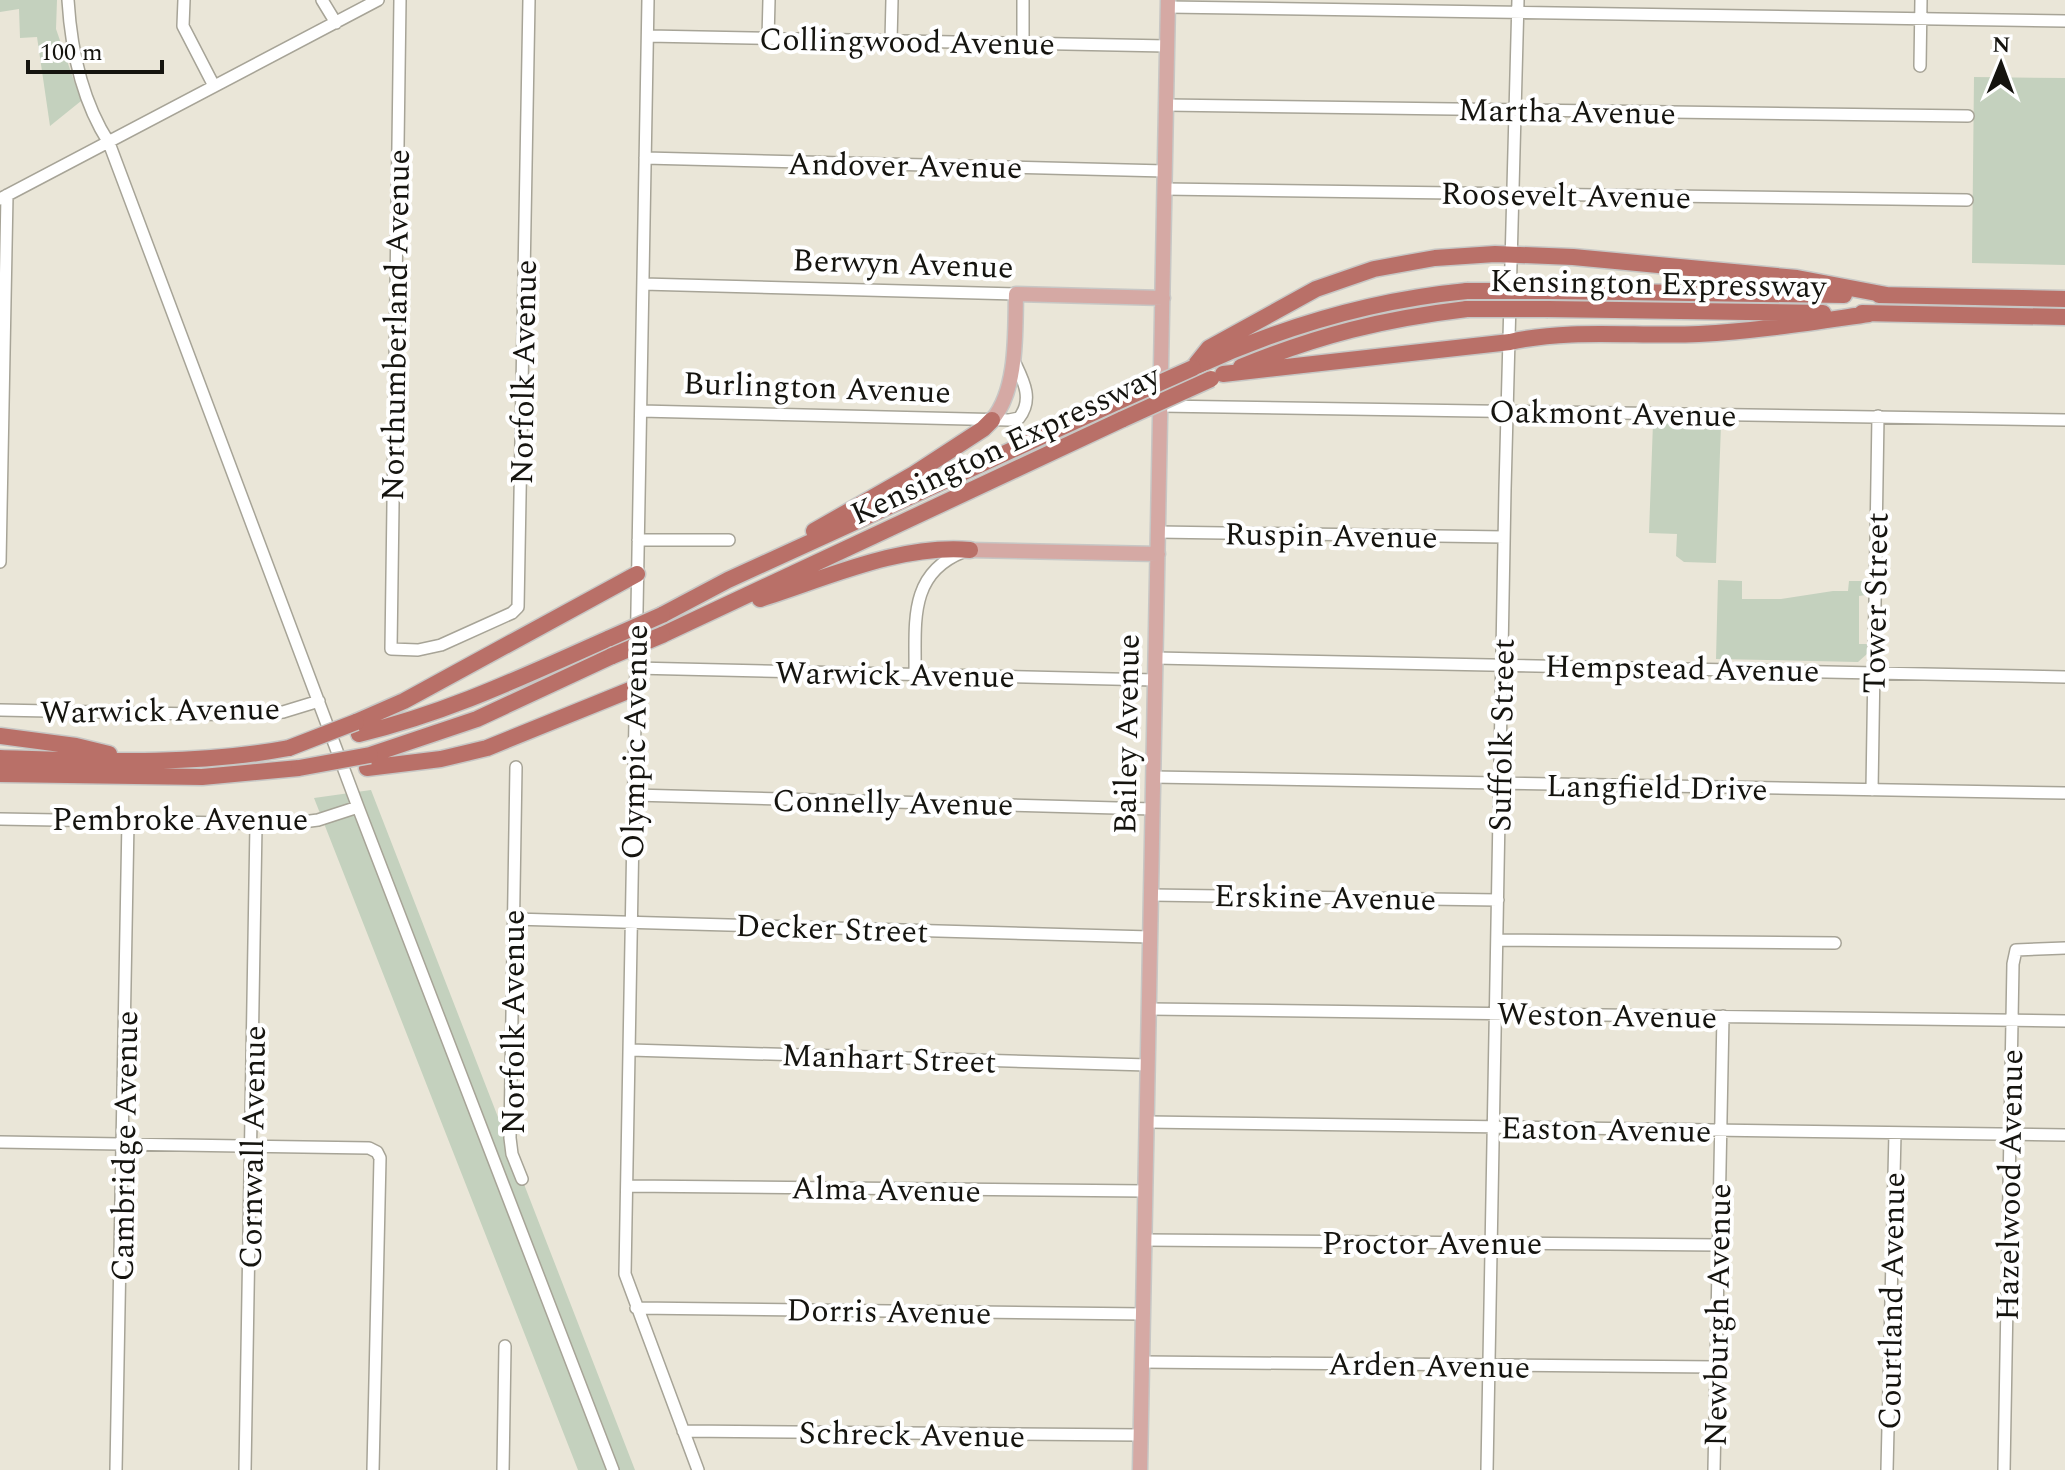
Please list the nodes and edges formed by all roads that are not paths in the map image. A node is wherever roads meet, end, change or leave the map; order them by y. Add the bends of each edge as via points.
1 (68, 0) edge
2 (184, 0) edge
3 (322, 0) edge
4 (378, 0) edge
5 (400, 0) edge
6 (529, 0) edge
7 (648, 0) edge
8 (769, 0) edge
9 (892, 0) edge
10 (1023, 0) edge
11 (1921, 0) edge
12 (1168, 4) edge
13 (1518, 6) edge
14 (1921, 18) junction
15 (2065, 21) edge
16 (336, 23) junction
17 (648, 36) junction
18 (768, 39) junction
19 (891, 41) junction
20 (1023, 44) junction
21 (1167, 46) junction
22 (1920, 66) dead end
23 (214, 86) junction
24 (1166, 105) junction
25 (1516, 110) junction
26 (1968, 116) dead end
27 (109, 143) junction
28 (645, 158) junction
29 (1165, 171) junction
30 (1164, 189) junction
31 (1512, 195) junction
32 (3, 197) edge
33 (1967, 200) dead end
34 (1511, 254) junction
35 (643, 284) junction
36 (1016, 294) junction
37 (1887, 295) junction
38 (1163, 298) junction
39 (2065, 299) edge
40 (1869, 314) junction
41 (2065, 317) edge
42 (1510, 342) junction
43 (1212, 353) junction
44 (1014, 361) junction
45 (1217, 376) junction
46 (1161, 406) junction
47 (641, 411) junction
48 (1509, 412) junction
49 (1878, 416) junction
50 (992, 420) junction
51 (2065, 420) edge
52 (1, 487) edge
53 (1158, 532) junction
54 (1504, 537) junction
55 (638, 540) junction
56 (729, 540) dead end
57 (970, 550) junction
58 (1158, 554) junction
59 (0, 562) edge
60 (637, 574) junction
61 (728, 580) junction
62 (698, 619) junction
63 (391, 649) joint
64 (1156, 658) junction
65 (1502, 664) junction
66 (635, 668) junction
67 (1875, 673) junction
68 (915, 674) junction
69 (2065, 677) edge
70 (1155, 680) junction
71 (635, 688) junction
72 (319, 701) junction
73 (0, 710) edge
74 (357, 728) junction
75 (0, 736) edge
76 (0, 758) edge
77 (368, 761) junction
78 (140, 762) junction
79 (516, 767) dead end
80 (0, 774) edge
81 (49, 775) junction
82 (1153, 777) junction
83 (1501, 783) junction
84 (0, 786) edge
85 (1872, 790) junction
86 (2065, 793) edge
87 (634, 795) junction
88 (358, 807) junction
89 (1153, 809) junction
90 (0, 819) edge
91 (128, 821) junction
92 (256, 825) junction
93 (1151, 895) junction
94 (1498, 900) junction
95 (513, 919) junction
96 (632, 923) junction
97 (1150, 937) junction
98 (1498, 940) junction
99 (1835, 943) dead end
100 (2065, 948) edge
101 (1149, 1009) junction
102 (1497, 1013) junction
103 (1723, 1016) junction
104 (2012, 1020) junction
105 (2065, 1021) edge
106 (630, 1050) junction
107 (1148, 1065) junction
108 (1147, 1122) junction
109 (1494, 1128) junction
110 (1721, 1131) junction
111 (1895, 1133) junction
112 (2010, 1134) junction
113 (2065, 1135) edge
114 (0, 1142) edge
115 (123, 1144) junction
116 (252, 1146) junction
117 (522, 1179) dead end
118 (627, 1186) junction
119 (1145, 1191) junction
120 (1144, 1240) junction
121 (1492, 1243) junction
122 (1719, 1245) junction
123 (636, 1308) junction
124 (1143, 1314) junction
125 (505, 1346) dead end
126 (1142, 1362) junction
127 (1489, 1365) junction
128 (1716, 1367) junction
129 (683, 1431) junction
130 (1140, 1435) junction
131 (116, 1470) edge
132 (245, 1470) edge
133 (373, 1470) edge
134 (503, 1470) edge
135 (613, 1470) edge
136 (698, 1470) edge
137 (1140, 1470) edge
138 (1487, 1470) edge
139 (1714, 1470) edge
140 (1887, 1470) edge
141 (2004, 1470) edge

1 - 27 street via 84,91
2 - 23 street via 183,26
3 - 16 street
4 - 16 street
5 - 63 street, Northumberland Avenue
6 - 63 street, Norfolk Avenue via 518,607 441,645
7 - 17 street, Olympic Avenue
8 - 18 street
9 - 19 street
10 - 20 street
11 - 14 street
12 - 13 street
12 - 21 main road, Bailey Avenue
13 - 14 street
13 - 25 street, Suffolk Street
14 - 15 street
14 - 22 street
16 - 23 street
17 - 18 street, Collingwood Avenue
17 - 28 street, Olympic Avenue
18 - 19 street, Collingwood Avenue
19 - 20 street, Collingwood Avenue
20 - 21 street, Collingwood Avenue
21 - 24 main road, Bailey Avenue
23 - 27 street
24 - 25 street, Martha Avenue
24 - 29 main road, Bailey Avenue
25 - 26 street, Martha Avenue
25 - 31 street, Suffolk Street
27 - 32 street
27 - 72 street
28 - 29 street, Andover Avenue
28 - 35 street, Olympic Avenue
29 - 30 main road, Bailey Avenue
30 - 31 street, Roosevelt Avenue
30 - 38 main road, Bailey Avenue
31 - 33 street, Roosevelt Avenue
31 - 34 street, Suffolk Street
32 - 52 street
34 - 37 highway via 1797,278
34 - 42 street, Suffolk Street
34 - 43 highway via 1435,258 1363,273 1291,301
35 - 36 street, Berwyn Avenue
35 - 47 street, Olympic Avenue
36 - 38 main road, Berwyn Avenue
36 - 44 main road, Burlington Avenue
37 - 39 highway, Kensington Expressway
37 - 43 highway, Kensington Expressway, bridge via 1467,291 1371,304
38 - 46 main road, Bailey Avenue
40 - 41 highway, Kensington Expressway
40 - 42 highway via 1755,330 1553,334
40 - 45 highway, Kensington Expressway, bridge via 1467,309 1337,332
42 - 45 highway
42 - 48 street, Suffolk Street
43 - 61 highway, Kensington Expressway, bridge via 1193,368
44 - 50 main road, Burlington Avenue via 1006,399
44 - 50 street, Burlington Avenue via 1027,404 1019,418
45 - 62 highway, Kensington Expressway, bridge
46 - 48 street, Oakmont Avenue
46 - 53 main road, Bailey Avenue
47 - 50 street, Burlington Avenue
47 - 55 street, Olympic Avenue
48 - 49 street, Oakmont Avenue
48 - 54 street, Suffolk Street
49 - 51 street, Oakmont Avenue
49 - 67 street, Tower Street
50 - 61 highway via 914,474
52 - 59 street
53 - 54 street, Ruspin Avenue
53 - 58 main road, Bailey Avenue
54 - 65 street, Suffolk Street
55 - 56 street
55 - 60 street, Olympic Avenue
57 - 58 main road
57 - 62 highway via 887,559
57 - 68 street via 939,564 923,586 916,610
58 - 64 main road, Bailey Avenue
60 - 66 street, Olympic Avenue
60 - 74 highway
61 - 74 highway, Kensington Expressway, bridge via 465,703 410,722
62 - 77 highway, Kensington Expressway, bridge via 477,719
64 - 65 street, Hempstead Avenue
64 - 70 main road, Bailey Avenue
65 - 67 street, Hempstead Avenue
65 - 83 street, Suffolk Street
66 - 68 street, Warwick Avenue
66 - 71 street, Olympic Avenue
67 - 69 street, Hempstead Avenue
67 - 85 street, Tower Street
68 - 70 street, Warwick Avenue
70 - 82 main road, Bailey Avenue
71 - 77 highway via 487,748 441,759
71 - 87 street, Olympic Avenue
72 - 73 street, Warwick Avenue via 283,712 243,715
72 - 88 street
74 - 78 highway, bridge via 289,748
75 - 78 highway via 76,746
76 - 78 highway
77 - 81 highway, bridge via 202,777
79 - 95 street, Norfolk Avenue
80 - 81 highway
81 - 84 highway
82 - 83 street, Langfield Drive
82 - 89 main road, Bailey Avenue
83 - 85 street, Langfield Drive
83 - 94 street, Suffolk Street
85 - 86 street, Langfield Drive
87 - 89 street, Connelly Avenue
87 - 96 street, Olympic Avenue
88 - 92 street, Pembroke Avenue via 318,820
88 - 135 street
89 - 93 main road, Bailey Avenue
90 - 91 street, Pembroke Avenue
91 - 92 street, Pembroke Avenue
91 - 115 street, Cambridge Avenue
92 - 116 street, Cornwall Avenue
93 - 94 street, Erskine Avenue
93 - 97 main road, Bailey Avenue
94 - 98 street, Suffolk Street
95 - 96 street, Decker Street
95 - 117 street, Norfolk Avenue via 510,1138
96 - 97 street, Decker Street
96 - 106 street, Olympic Avenue
97 - 101 main road, Bailey Avenue
98 - 99 street
98 - 102 street, Suffolk Street
100 - 104 street, Hazelwood Avenue via 2016,950
101 - 102 street, Weston Avenue
101 - 107 main road, Bailey Avenue
102 - 103 street, Weston Avenue
102 - 109 street, Suffolk Street
103 - 104 street, Weston Avenue
103 - 110 street, Newburgh Avenue
104 - 105 street, Weston Avenue
104 - 112 street, Hazelwood Avenue
106 - 107 street, Manhart Street
106 - 118 street, Olympic Avenue
107 - 108 main road, Bailey Avenue
108 - 109 street, Easton Avenue
108 - 119 main road, Bailey Avenue
109 - 110 street, Easton Avenue
109 - 121 street, Suffolk Street
110 - 111 street, Easton Avenue
110 - 122 street, Newburgh Avenue
111 - 112 street, Easton Avenue
111 - 140 street, Courtland Avenue
112 - 113 street, Easton Avenue
112 - 141 street, Hazelwood Avenue
114 - 115 street
115 - 116 street
115 - 131 street, Cambridge Avenue
116 - 132 street, Cornwall Avenue
116 - 133 street via 373,1149 380,1158
118 - 119 street, Alma Avenue
118 - 123 street, Olympic Avenue via 625,1274
119 - 120 main road, Bailey Avenue
120 - 121 street, Proctor Avenue
120 - 124 main road, Bailey Avenue
121 - 122 street, Proctor Avenue
121 - 127 street, Suffolk Street
122 - 128 street, Newburgh Avenue
123 - 124 street, Dorris Avenue
123 - 129 street, Olympic Avenue
124 - 126 main road, Bailey Avenue
125 - 134 street
126 - 127 street, Arden Avenue
126 - 130 main road, Bailey Avenue
127 - 128 street, Arden Avenue
127 - 138 street, Suffolk Street
128 - 139 street, Newburgh Avenue
129 - 130 street, Schreck Avenue
129 - 136 street, Olympic Avenue
130 - 137 main road, Bailey Avenue

